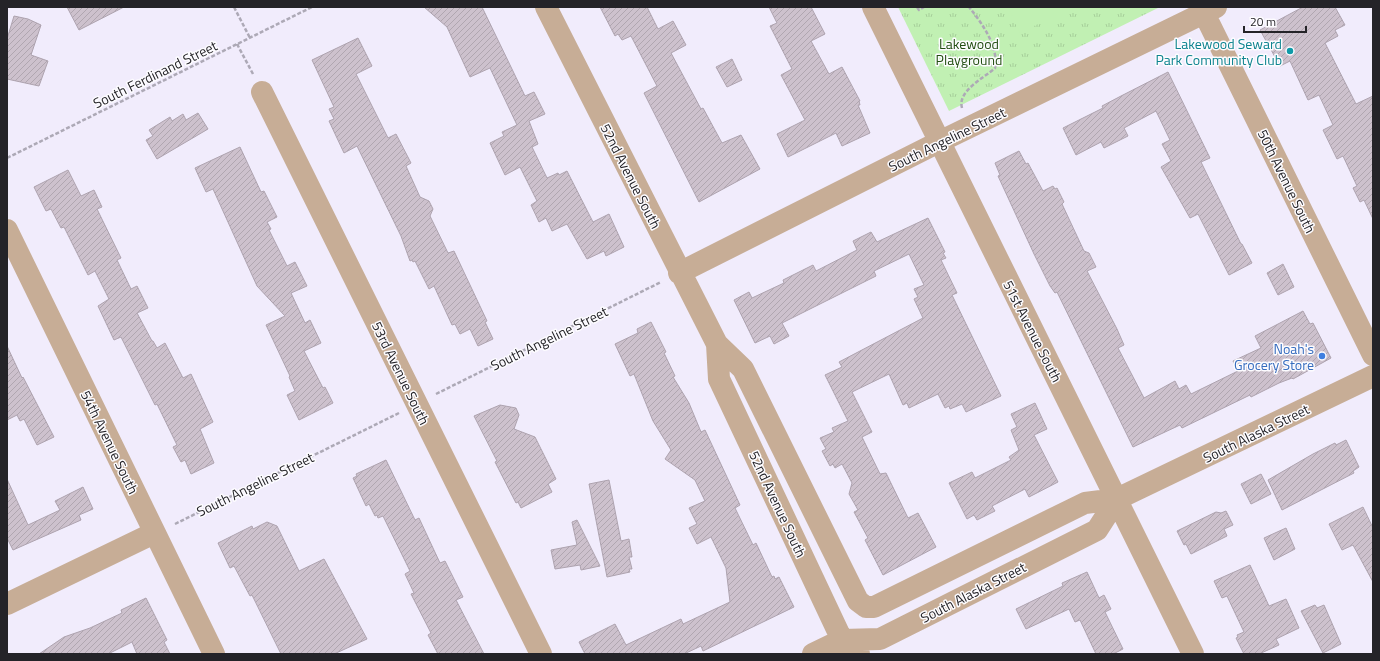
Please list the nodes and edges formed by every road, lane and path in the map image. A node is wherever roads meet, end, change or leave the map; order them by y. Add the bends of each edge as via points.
1 (234, 7) edge
2 (312, 7) edge
3 (546, 7) edge
4 (873, 7) edge
5 (918, 7) edge
6 (924, 7) edge
7 (969, 7) edge
8 (1207, 9) edge
9 (250, 38) junction
10 (237, 44) junction
11 (258, 84) joint
12 (962, 110) dead end
13 (939, 142) junction
14 (7, 158) edge
15 (7, 230) edge
16 (670, 278) junction
17 (717, 344) junction
18 (1373, 355) edge
19 (1373, 376) edge
20 (436, 394) dead end
21 (400, 412) dead end
22 (1117, 499) junction
23 (175, 524) dead end
24 (154, 533) junction
25 (858, 601) joint
26 (7, 604) edge
27 (842, 640) junction
28 (214, 654) edge
29 (541, 654) edge
30 (813, 654) edge
31 (859, 654) edge
32 (1193, 654) edge

1 - 9 path
2 - 9 path, South Ferdinand Street
3 - 16 street, 52nd Avenue South
4 - 13 street, 51st Avenue South
5 - 6 path via 919,10
7 - 12 path via 980,20 997,58 995,68 965,92 960,103
8 - 13 street, South Angeline Street
8 - 18 street, 50th Avenue South
9 - 10 path, South Ferdinand Street
10 - 11 path
10 - 14 path, South Ferdinand Street
11 - 29 street, 53rd Avenue South
13 - 16 street, South Angeline Street
13 - 22 street, 51st Avenue South
15 - 24 street, 54th Avenue South
16 - 17 street, 52nd Avenue South
16 - 20 path, South Angeline Street
17 - 25 street, 52nd Avenue South via 744,370
17 - 27 street, 52nd Avenue South via 719,379
19 - 22 street, South Alaska Street
21 - 23 path, South Angeline Street
22 - 25 street, South Alaska Street via 1085,503 874,607 866,607
22 - 27 street, South Alaska Street via 1097,530 880,639
22 - 32 street, 51st Avenue South
24 - 26 street
24 - 28 street, 54th Avenue South
27 - 30 street, South Alaska Street
27 - 31 street, 52nd Avenue South

